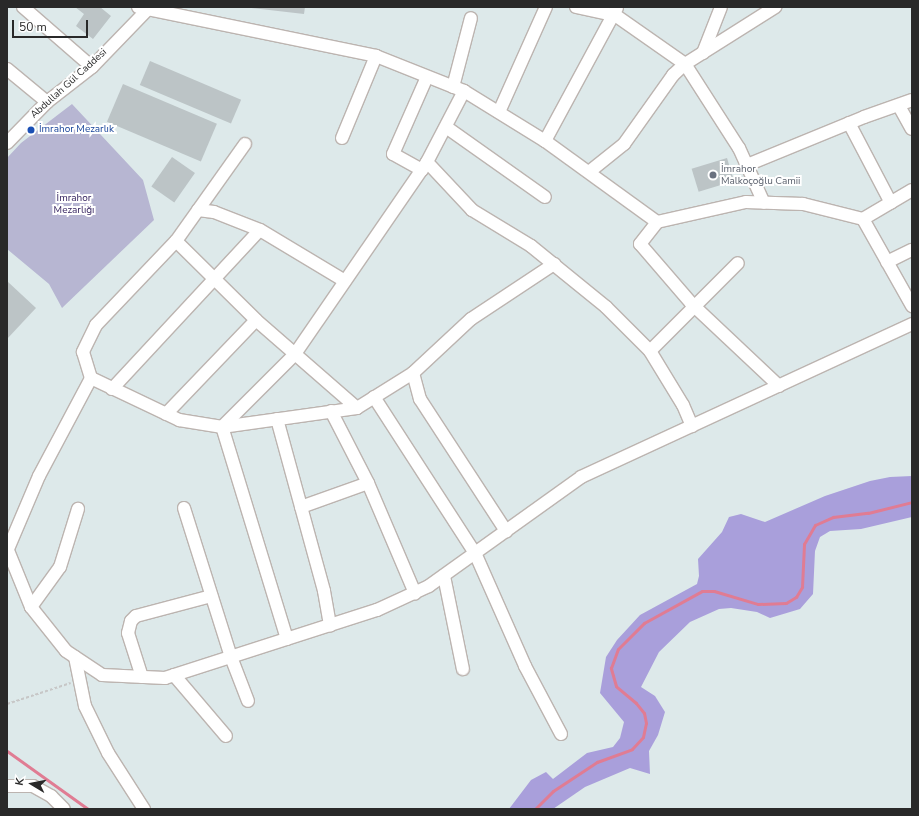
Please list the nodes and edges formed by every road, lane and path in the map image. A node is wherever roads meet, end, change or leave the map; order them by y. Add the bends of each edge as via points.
1 (23, 7) edge
2 (546, 7) edge
3 (576, 7) edge
4 (721, 7) edge
5 (775, 7) edge
6 (146, 8) edge
7 (616, 11) edge
8 (470, 18) dead end
9 (703, 53) junction
10 (376, 56) junction
11 (685, 64) junction
12 (92, 67) junction
13 (7, 69) edge
14 (427, 76) junction
15 (459, 89) junction
16 (912, 100) edge
17 (47, 102) junction
18 (899, 106) junction
19 (499, 112) junction
20 (849, 123) junction
21 (446, 126) junction
22 (912, 129) edge
23 (342, 138) dead end
24 (545, 141) junction
25 (7, 144) edge
26 (245, 144) dead end
27 (424, 166) junction
28 (747, 166) junction
29 (589, 172) junction
30 (912, 190) edge
31 (545, 197) dead end
32 (764, 203) junction
33 (891, 203) junction
34 (198, 210) junction
35 (863, 220) junction
36 (658, 222) junction
37 (260, 230) junction
38 (176, 241) junction
39 (912, 250) edge
40 (738, 262) dead end
41 (887, 262) junction
42 (554, 264) junction
43 (345, 281) junction
44 (214, 282) junction
45 (912, 306) edge
46 (695, 307) junction
47 (256, 320) junction
48 (912, 324) edge
49 (650, 351) junction
50 (295, 354) junction
51 (413, 373) junction
52 (91, 378) junction
53 (779, 386) junction
54 (112, 389) junction
55 (374, 397) junction
56 (358, 408) junction
57 (331, 411) junction
58 (166, 414) junction
59 (277, 419) junction
60 (692, 426) junction
61 (222, 428) junction
62 (368, 483) junction
63 (301, 507) junction
64 (184, 508) dead end
65 (78, 510) dead end
66 (506, 531) junction
67 (7, 549) edge
68 (475, 553) junction
69 (444, 576) junction
70 (416, 592) junction
71 (211, 596) junction
72 (31, 607) junction
73 (330, 625) junction
74 (287, 639) junction
75 (75, 657) junction
76 (230, 657) junction
77 (463, 669) dead end
78 (174, 675) junction
79 (142, 677) junction
80 (80, 680) junction
81 (248, 701) dead end
82 (7, 704) edge
83 (561, 734) dead end
84 (226, 736) dead end
85 (7, 786) edge
86 (64, 809) edge
87 (144, 809) edge

1 - 12 street
2 - 19 street
3 - 7 street
4 - 9 street
5 - 9 street
6 - 10 street
6 - 12 street, Abdullah Gül Caddesi
7 - 11 street
7 - 24 street
8 - 15 street
9 - 11 street
10 - 14 street
10 - 23 street
11 - 28 street via 739,148
11 - 29 street via 673,75 624,144
12 - 17 street, Abdullah Gül Caddesi
13 - 17 street
14 - 15 street
14 - 27 street via 393,154
15 - 19 street
15 - 21 street
16 - 18 street
17 - 25 street, Abdullah Gül Caddesi
18 - 20 street
18 - 22 street
19 - 24 street
20 - 28 street
20 - 33 street
21 - 27 street
21 - 31 street
24 - 29 street
26 - 34 street
27 - 42 street via 472,210 531,246
27 - 43 street
28 - 32 street
29 - 36 street
30 - 33 street
32 - 35 street via 803,204
32 - 36 street via 746,202
33 - 35 street
34 - 37 street via 214,212
34 - 38 street
35 - 41 street
36 - 46 street via 640,244
37 - 43 street
37 - 44 street
38 - 44 street
38 - 52 street via 96,325 83,352
39 - 41 street
40 - 46 street
41 - 45 street
42 - 49 street via 606,307
42 - 51 street via 471,319
43 - 50 street
44 - 47 street
44 - 54 street
46 - 49 street
46 - 53 street
47 - 50 street
47 - 58 street
48 - 53 street
49 - 60 street via 683,405
50 - 56 street
50 - 61 street
51 - 55 street
51 - 66 street via 420,399
52 - 54 street
52 - 67 street via 39,476
53 - 60 street
54 - 58 street
55 - 56 street
55 - 68 street
56 - 57 street
57 - 59 street
57 - 62 street
58 - 61 street via 178,420
59 - 61 street
59 - 63 street
60 - 66 street via 581,477
61 - 74 street
62 - 63 street
62 - 70 street
63 - 73 street via 324,591
64 - 71 street
65 - 72 street via 60,567
66 - 68 street
67 - 72 street
68 - 69 street
68 - 83 street via 525,666
69 - 70 street
69 - 77 street
70 - 73 street via 377,610
71 - 76 street
71 - 79 street via 140,615 131,621 128,633
72 - 75 street via 66,651
73 - 74 street
74 - 76 street
75 - 79 street via 102,675
75 - 80 street
76 - 78 street
76 - 81 street
78 - 79 street via 165,678
78 - 84 street
80 - 82 path
80 - 87 street via 85,706 101,740
85 - 86 street via 33,786 51,796

